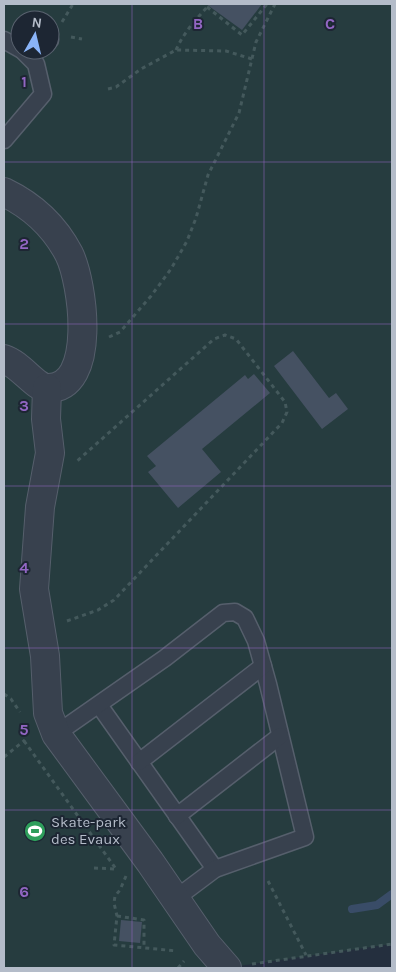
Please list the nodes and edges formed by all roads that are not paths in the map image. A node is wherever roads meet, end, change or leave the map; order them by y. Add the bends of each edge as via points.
1 (40, 60) edge
2 (4, 140) edge
3 (4, 192) edge
4 (4, 359) edge
5 (47, 388) junction
6 (263, 666) junction
7 (98, 705) junction
8 (56, 734) junction
9 (280, 736) junction
10 (139, 762) junction
11 (177, 816) junction
12 (215, 869) junction
13 (175, 899) junction
14 (227, 968) edge

1 - 2 lane via 43,94
3 - 5 street via 34,210 59,238 70,255 78,278 82,349 72,377 61,386
4 - 5 street via 24,370 38,386
5 - 8 street via 50,453 44,482 34,589 45,656 48,713
6 - 7 lane via 245,618 235,612 223,614
6 - 9 lane
6 - 10 lane
7 - 8 lane
7 - 10 lane
8 - 13 street via 139,866
9 - 11 lane
9 - 12 lane via 304,837
10 - 11 lane
11 - 12 lane
12 - 13 lane
13 - 14 street

